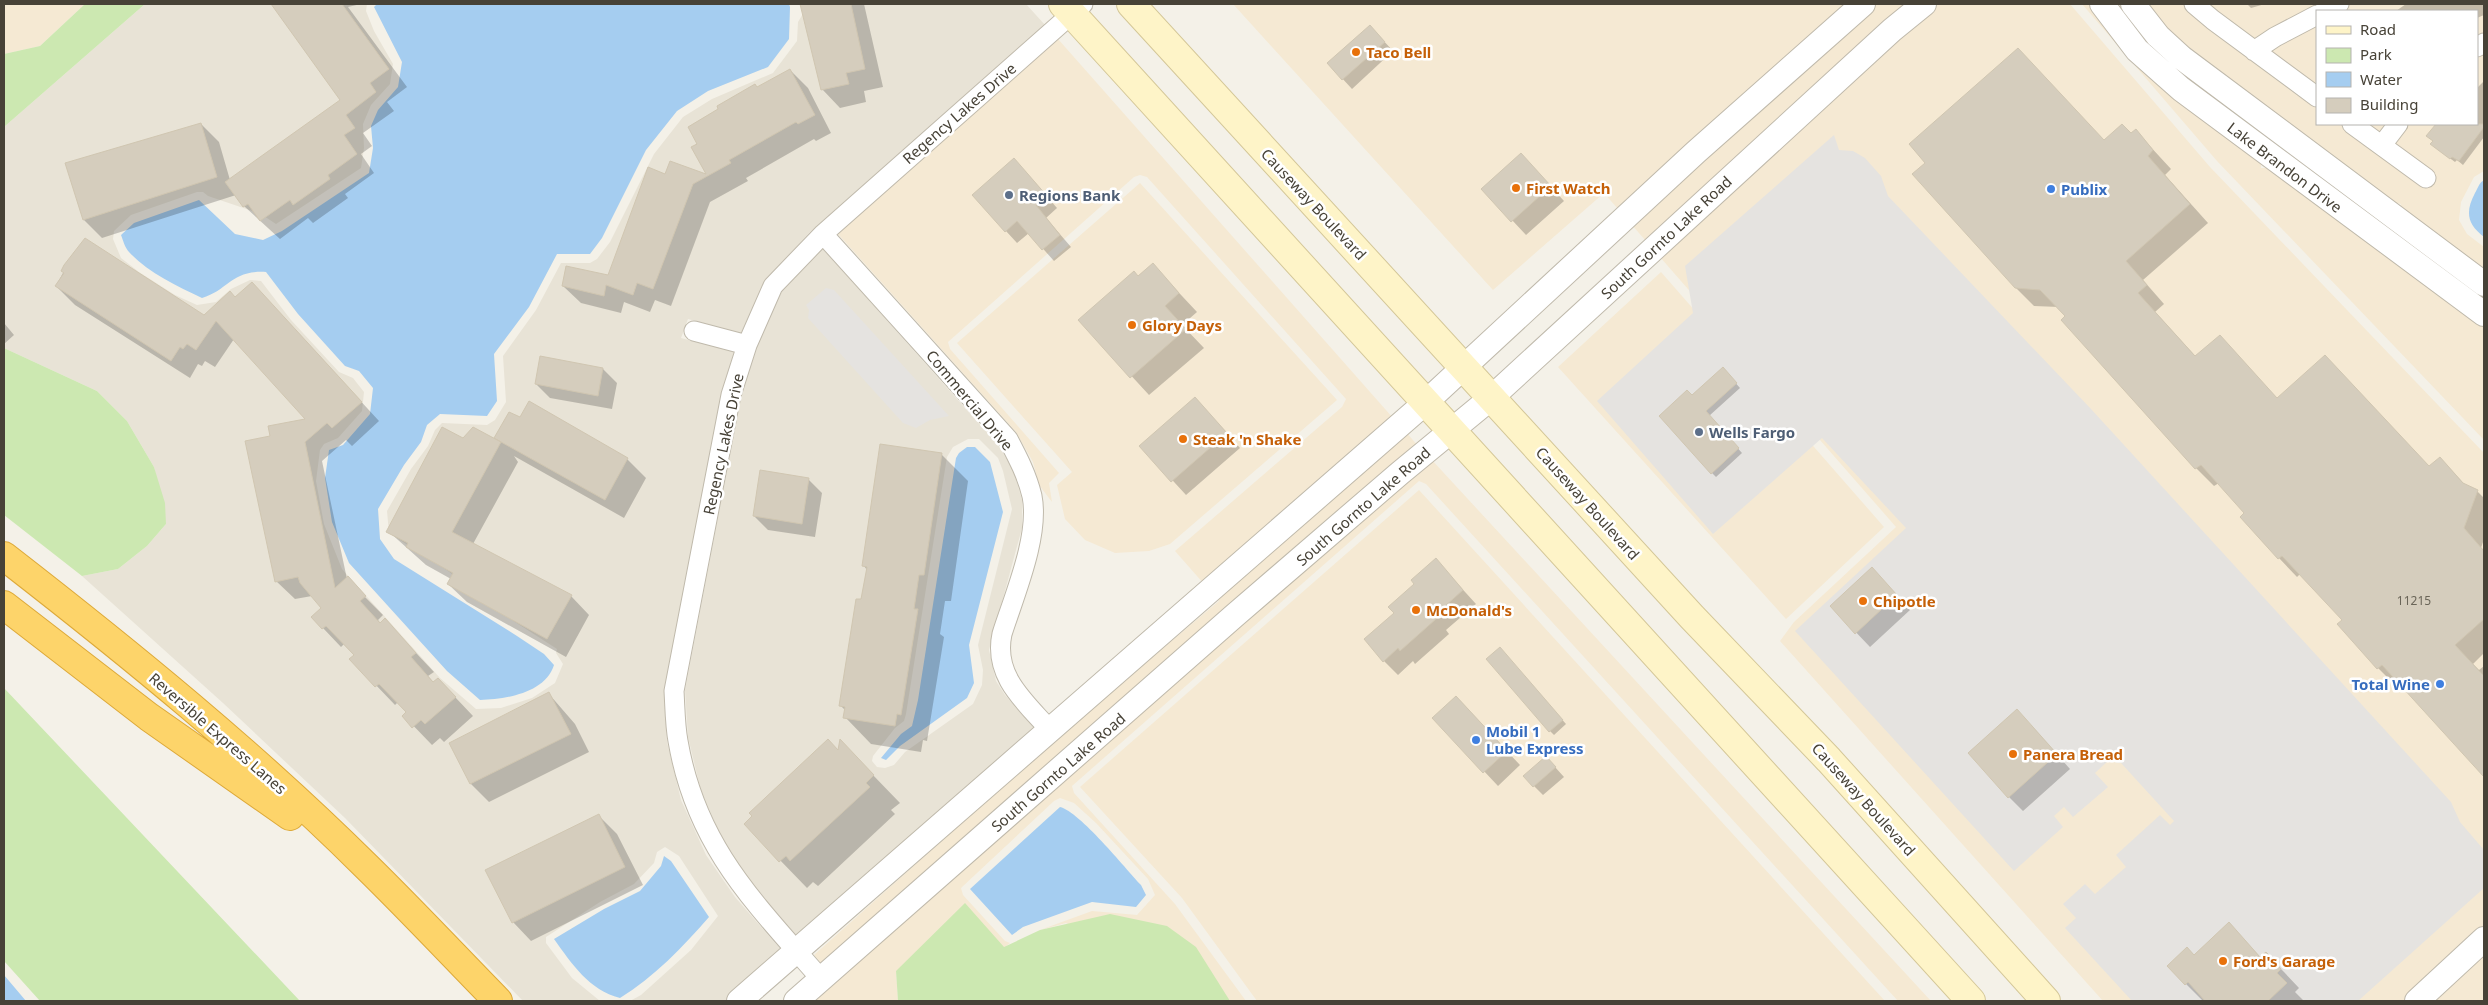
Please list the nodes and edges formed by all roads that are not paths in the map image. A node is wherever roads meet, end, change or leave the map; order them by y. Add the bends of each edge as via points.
1 (1131, 4) edge
2 (1863, 4) edge
3 (1905, 4) edge
4 (1924, 4) edge
5 (2102, 4) edge
6 (2133, 4) edge
7 (2194, 4) edge
8 (2339, 4) edge
9 (1073, 7) edge
10 (2326, 10) edge
11 (2316, 16) edge
12 (1892, 30) junction
13 (2254, 51) junction
14 (2316, 96) edge
15 (2353, 125) edge
16 (2397, 125) edge
17 (2382, 145) junction
18 (2272, 158) junction
19 (2426, 178) dead end
20 (2388, 211) junction
21 (823, 234) junction
22 (2484, 284) edge
23 (2484, 314) edge
24 (694, 331) dead end
25 (746, 345) junction
26 (1463, 366) junction
27 (1492, 398) junction
28 (1425, 403) junction
29 (1451, 431) junction
30 (4, 556) edge
31 (4, 605) edge
32 (1050, 730) junction
33 (422, 922) junction
34 (2484, 940) edge
35 (796, 951) junction
36 (821, 979) junction
37 (498, 1001) edge
38 (739, 1001) edge
39 (796, 1001) edge
40 (1972, 1001) edge
41 (2046, 1001) edge
42 (2417, 1001) edge

1 - 26 main road, Causeway Boulevard
2 - 26 street
3 - 12 street
4 - 12 street, South Gornto Lake Road
5 - 18 street, Lake Brandon Drive via 2137,50
6 - 20 street, Lake Brandon Drive via 2158,36 2182,58
7 - 13 street
8 - 10 street
9 - 21 street, Regency Lakes Drive
9 - 28 main road
11 - 13 street
12 - 27 street, South Gornto Lake Road
13 - 14 street
15 - 17 street
16 - 17 street
17 - 19 street
18 - 20 street via 2305,164 2362,205
18 - 23 street, Lake Brandon Drive
20 - 22 street, Lake Brandon Drive
21 - 25 street, Regency Lakes Drive via 773,286
21 - 32 street, Commercial Drive via 1008,439 1023,468 1032,498 1032,528 1002,634 1000,654 1005,675 1013,688
24 - 25 street
25 - 35 street, Regency Lakes Drive via 731,395 674,691 678,740 691,795 716,851 743,890
26 - 27 main road, Causeway Boulevard
26 - 28 street
27 - 29 street, South Gornto Lake Road
27 - 41 main road, Causeway Boulevard via 1692,617 1829,760
28 - 29 main road
28 - 32 street
29 - 36 street, South Gornto Lake Road via 1234,616
29 - 40 main road
30 - 33 highway, Reversible Express Lanes via 186,703 366,865
31 - 33 highway, Reversible Express Lanes via 149,717 276,806
32 - 35 street
33 - 37 highway, Reversible Express Lanes
34 - 42 street
35 - 36 street, Regency Lakes Drive
35 - 38 street
36 - 39 street, South Gornto Lake Road

